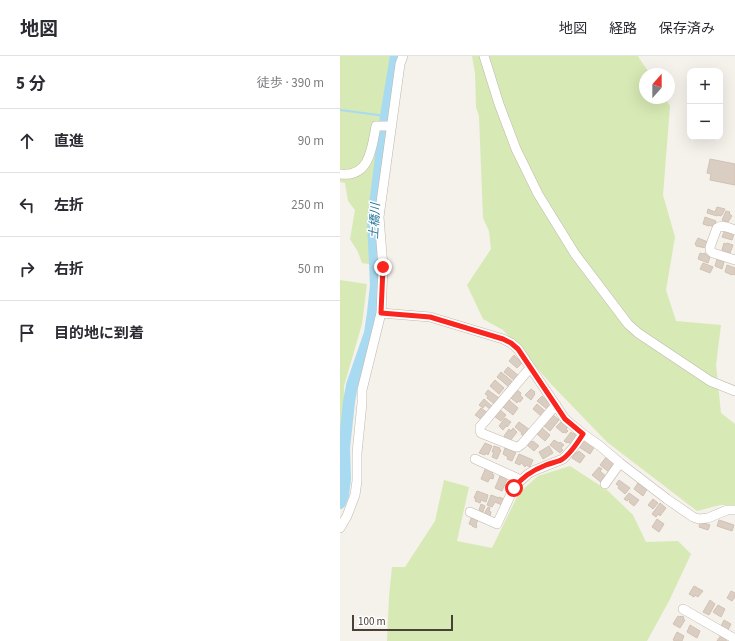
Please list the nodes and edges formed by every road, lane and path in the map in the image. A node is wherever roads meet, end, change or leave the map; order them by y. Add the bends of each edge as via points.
1 (403, 56) edge
2 (484, 56) edge
3 (392, 126) junction
4 (340, 174) edge
5 (735, 230) edge
6 (735, 260) edge
7 (381, 313) junction
8 (530, 368) junction
9 (735, 391) edge
10 (556, 404) junction
11 (583, 434) junction
12 (475, 459) dead end
13 (620, 463) junction
14 (521, 480) junction
15 (605, 484) dead end
16 (735, 510) edge
17 (470, 512) dead end
18 (340, 528) edge
19 (683, 609) dead end
20 (735, 639) edge

1 - 3 street
2 - 9 street via 516,150 538,194 575,254 612,304 638,333 710,381
3 - 4 street via 376,126 366,163 353,174
3 - 7 street via 379,216 383,267
5 - 6 street via 719,226 710,247 713,253
7 - 8 street via 430,317 503,339 518,349
7 - 18 street via 362,390 355,494
8 - 10 street
8 - 10 street via 480,427 480,432 518,447
10 - 11 street via 565,419
11 - 13 street
11 - 14 street via 563,459 533,471
12 - 14 street
13 - 15 street
13 - 16 street via 693,517 708,518 727,510
14 - 17 street via 511,494 497,524
19 - 20 street

